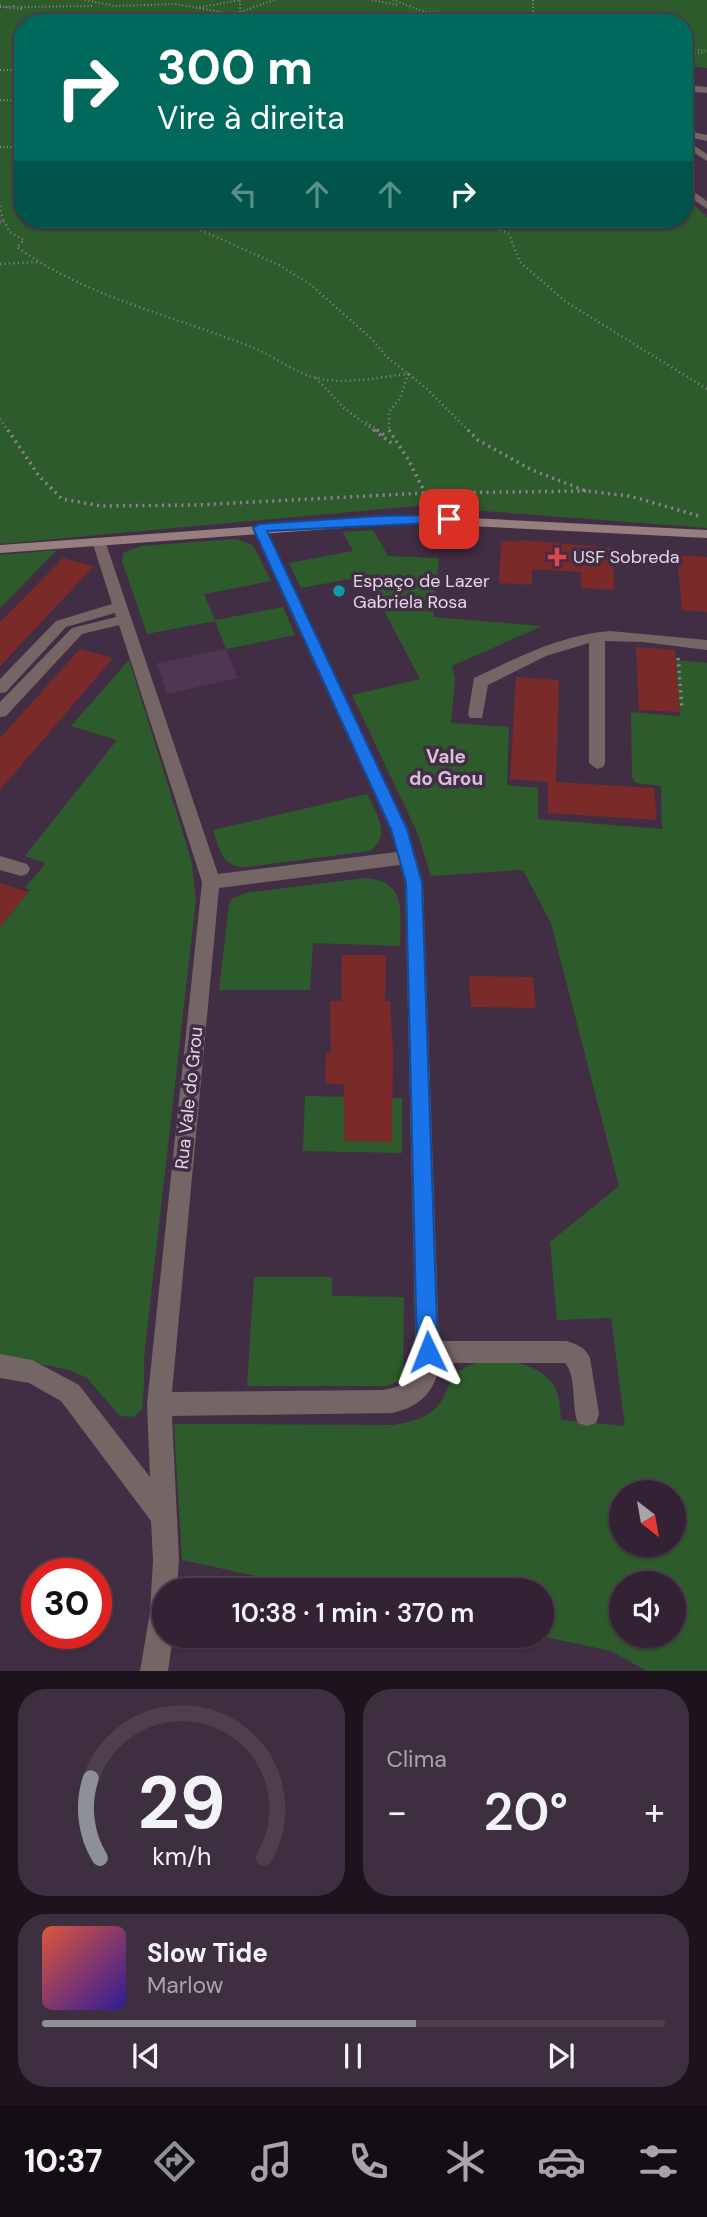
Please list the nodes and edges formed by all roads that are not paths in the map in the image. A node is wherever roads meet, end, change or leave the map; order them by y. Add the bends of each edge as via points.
1 (693, 195) edge
2 (707, 206) edge
3 (259, 528) junction
4 (707, 534) edge
5 (99, 541) junction
6 (0, 549) edge
7 (123, 613) junction
8 (597, 637) junction
9 (707, 645) edge
10 (0, 688) edge
11 (0, 712) edge
12 (476, 714) dead end
13 (597, 763) dead end
14 (408, 857) junction
15 (0, 863) edge
16 (21, 869) dead end
17 (211, 882) junction
18 (428, 1352) junction
19 (0, 1366) edge
20 (159, 1404) junction
21 (587, 1414) dead end
22 (163, 1515) junction
23 (154, 1671) edge

1 - 2 street
3 - 4 main road via 449,519
3 - 5 main road
3 - 14 street
5 - 6 main road
5 - 7 street, Rua Vale do Grou
7 - 10 street via 78,617 61,624
7 - 11 street via 77,631
7 - 17 street, Rua Vale do Grou
8 - 9 street
8 - 12 street via 553,649 480,682
8 - 13 street
14 - 17 street
14 - 18 street via 414,883
15 - 16 street
17 - 20 street, Rua Vale do Grou
18 - 20 street via 422,1385 408,1399
18 - 21 street via 567,1352 578,1358
19 - 22 street via 32,1371 70,1393
20 - 22 street, Rua Vale do Grou
22 - 23 street, Rua Vale do Grou via 166,1560

